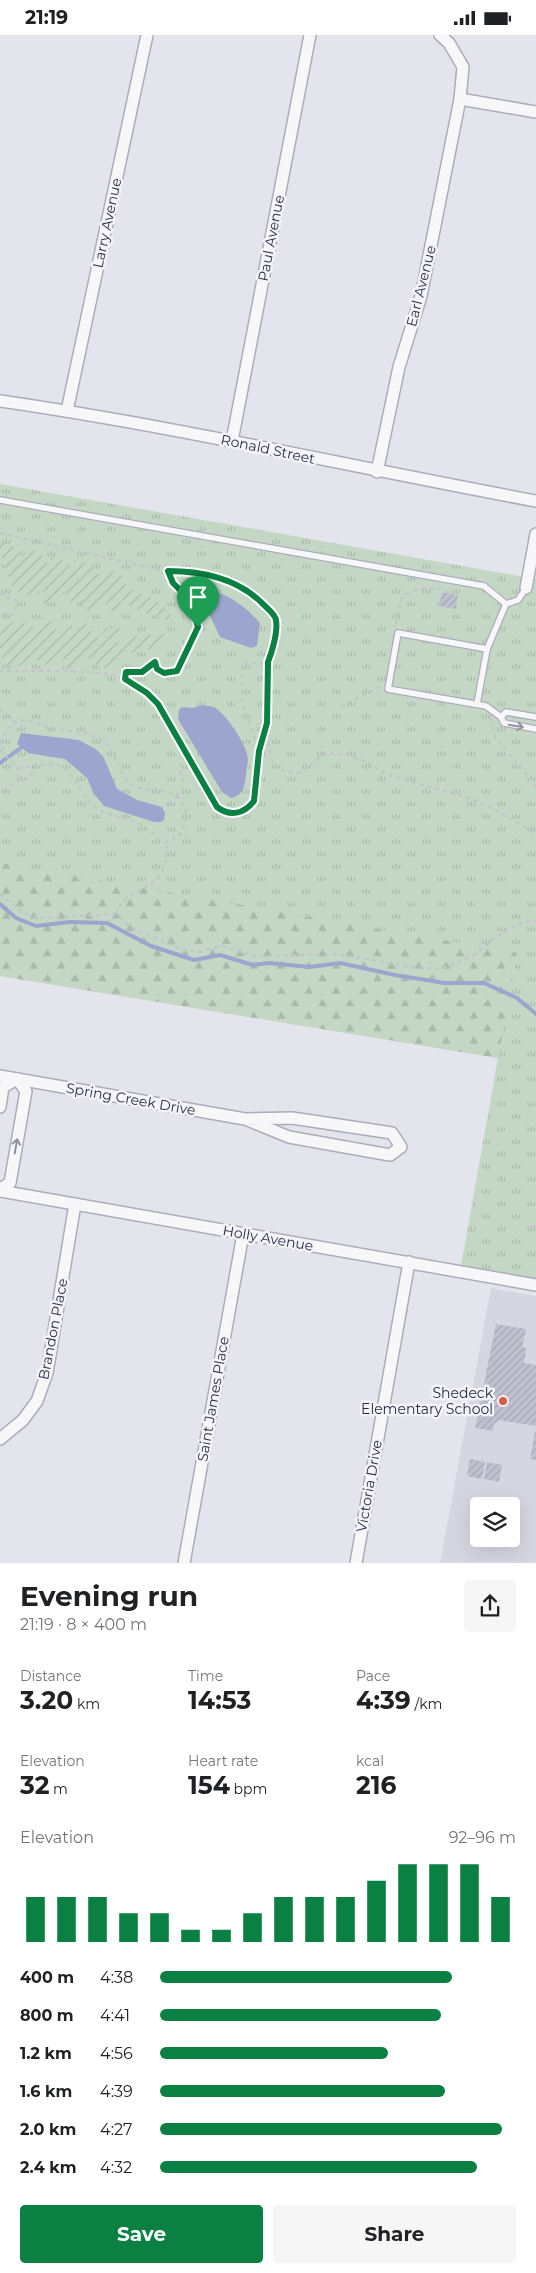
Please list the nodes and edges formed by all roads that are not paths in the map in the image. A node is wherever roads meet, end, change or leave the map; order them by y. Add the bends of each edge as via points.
1 (148, 35) edge
2 (310, 35) edge
3 (440, 35) edge
4 (460, 99) junction
5 (536, 112) edge
6 (0, 401) edge
7 (67, 411) junction
8 (232, 441) junction
9 (377, 472) junction
10 (0, 500) edge
11 (536, 501) edge
12 (536, 534) edge
13 (526, 588) joint
14 (506, 604) junction
15 (487, 649) junction
16 (477, 704) junction
17 (501, 717) junction
18 (536, 717) edge
19 (536, 729) edge
20 (0, 1076) edge
21 (17, 1079) junction
22 (0, 1107) edge
23 (245, 1119) junction
24 (0, 1190) edge
25 (75, 1204) junction
26 (243, 1234) junction
27 (409, 1262) junction
28 (536, 1285) edge
29 (0, 1439) edge
30 (184, 1563) edge
31 (356, 1563) edge

1 - 7 street, Larry Avenue
2 - 8 street, Paul Avenue
3 - 4 street, Earl Avenue via 449,43 463,67
4 - 5 street
4 - 9 street, Earl Avenue via 421,296 399,367
6 - 7 street, Ronald Street
7 - 8 street, Ronald Street
8 - 9 street, Ronald Street
9 - 11 street, Ronald Street
10 - 14 lane via 484,586
12 - 13 street
13 - 14 lane via 518,600
14 - 15 lane
15 - 16 lane
15 - 16 lane via 398,633 388,687
16 - 17 lane
17 - 18 lane via 506,711
17 -> 19 lane via 504,723
20 - 21 street, Spring Creek Drive
21 - 22 street via 4,1087
21 - 23 street, Spring Creek Drive
24 -> 21 street via 10,1183 26,1091
23 - 23 street, Spring Creek Drive via 292,1117 392,1133 401,1147 390,1155 325,1144 288,1137
24 - 25 street, Holly Avenue
25 - 26 street, Holly Avenue
25 - 29 street, Brandon Place via 46,1373 37,1401 23,1420
26 - 27 street, Holly Avenue
26 - 30 street, Saint James Place
27 - 28 street, Holly Avenue
27 - 31 street, Victoria Drive

